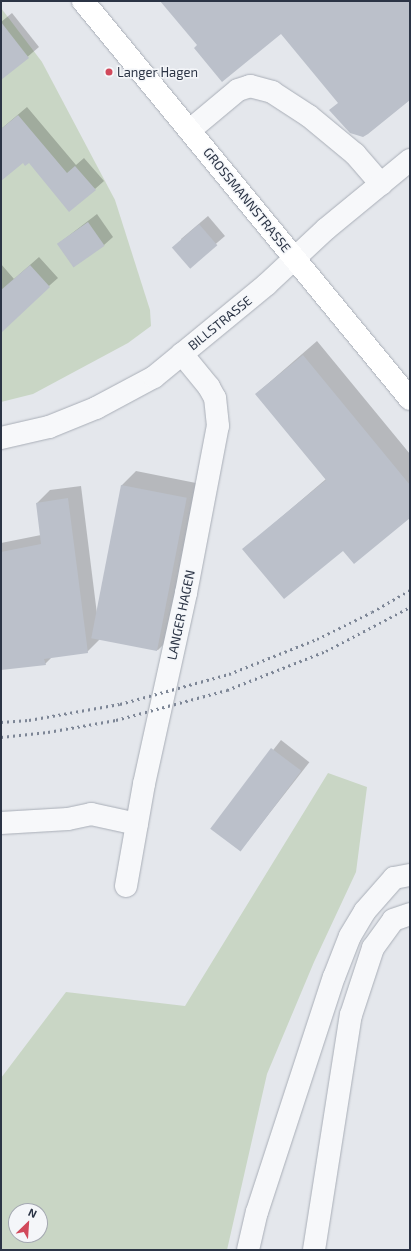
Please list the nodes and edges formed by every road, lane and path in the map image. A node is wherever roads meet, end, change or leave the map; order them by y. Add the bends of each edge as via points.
1 (83, 1) edge
2 (190, 130) junction
3 (410, 160) edge
4 (381, 184) junction
5 (295, 258) junction
6 (182, 354) junction
7 (410, 399) edge
8 (1, 438) edge
9 (1, 822) edge
10 (137, 824) junction
11 (410, 875) edge
12 (126, 886) dead end
13 (410, 914) edge
14 (248, 1250) edge
15 (314, 1250) edge

1 - 2 main road, GROSSMANNSTRASSE
2 - 4 street via 238,90 250,86 272,92 309,116 355,154
2 - 5 main road, GROSSMANNSTRASSE
3 - 4 street, BILLSTRASSE
4 - 5 street, BILLSTRASSE
5 - 6 street, BILLSTRASSE
5 - 7 main road, GROSSMANNSTRASSE
6 - 8 street, BILLSTRASSE via 154,377 96,408 49,427
6 - 10 street, LANGER HAGEN via 210,387 215,398 218,426 185,601
9 - 10 street via 68,819 91,814
10 - 12 street, LANGER HAGEN
11 - 14 street via 394,878 365,911 350,936 334,977 260,1204
13 - 15 street via 393,920 373,948 352,1015

